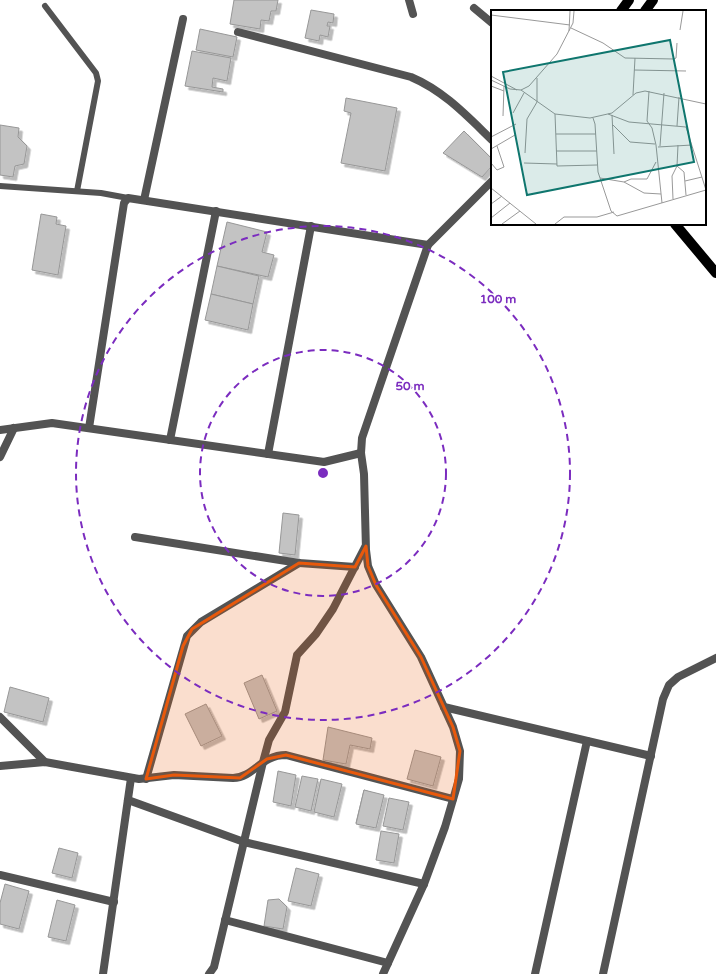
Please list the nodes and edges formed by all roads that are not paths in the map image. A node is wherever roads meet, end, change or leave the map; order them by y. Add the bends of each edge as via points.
1 (409, 0) edge
2 (629, 0) edge
3 (653, 0) edge
4 (45, 6) dead end
5 (474, 8) dead end
6 (622, 10) edge
7 (645, 10) edge
8 (413, 14) dead end
9 (183, 19) dead end
10 (491, 22) edge
11 (238, 32) dead end
12 (491, 139) edge
13 (491, 182) edge
14 (0, 186) edge
15 (77, 191) junction
16 (128, 198) junction
17 (144, 200) junction
18 (216, 211) junction
19 (676, 225) edge
20 (312, 226) junction
21 (428, 245) junction
22 (716, 273) edge
23 (14, 428) junction
24 (89, 428) junction
25 (0, 430) edge
26 (170, 440) junction
27 (361, 453) junction
28 (268, 454) junction
29 (0, 457) edge
30 (136, 537) dead end
31 (366, 546) junction
32 (299, 563) junction
33 (355, 567) junction
34 (716, 658) edge
35 (444, 707) junction
36 (0, 718) edge
37 (587, 741) junction
38 (651, 756) junction
39 (45, 762) junction
40 (263, 762) junction
41 (0, 766) edge
42 (131, 778) junction
43 (146, 779) junction
44 (453, 799) junction
45 (128, 800) junction
46 (244, 842) junction
47 (0, 875) edge
48 (424, 884) junction
49 (114, 902) junction
50 (225, 920) junction
51 (388, 963) junction
52 (103, 974) edge
53 (209, 974) edge
54 (383, 974) edge
55 (535, 974) edge
56 (603, 974) edge

1 - 8 street
2 - 6 main road
3 - 7 main road
4 - 15 lane via 96,73 98,81
5 - 10 street
9 - 17 street
11 - 12 street via 424,82 453,103
13 - 21 street
14 - 15 lane
15 - 16 lane
16 - 17 street
16 - 24 street via 124,203
17 - 18 street
18 - 20 street
18 - 26 street
19 - 22 main road
20 - 21 street
20 - 28 street
21 - 27 street via 362,438
23 - 24 street via 52,423
23 - 25 street
23 - 29 street
24 - 26 street
26 - 28 street
27 - 28 street via 324,462
27 - 31 street
30 - 32 street
31 - 33 street
31 - 35 street via 368,566 376,585 421,657
32 - 33 street
32 - 43 street via 201,622 187,636
33 - 40 street via 333,609 298,655 285,712 269,740
34 - 38 street via 678,677 669,685 663,699
35 - 37 street
35 - 44 street via 460,751 459,778
36 - 39 street
37 - 38 street
37 - 55 street
38 - 56 street
39 - 41 street
39 - 42 street
40 - 43 street via 240,778 174,775
40 - 44 street via 278,755 286,755
40 - 46 street
42 - 43 street
42 - 45 street
44 - 48 street
45 - 46 street
45 - 49 street
46 - 48 street
46 - 50 street
47 - 49 street
48 - 51 street
49 - 52 street
50 - 51 street
50 - 53 street via 214,967
51 - 54 street

